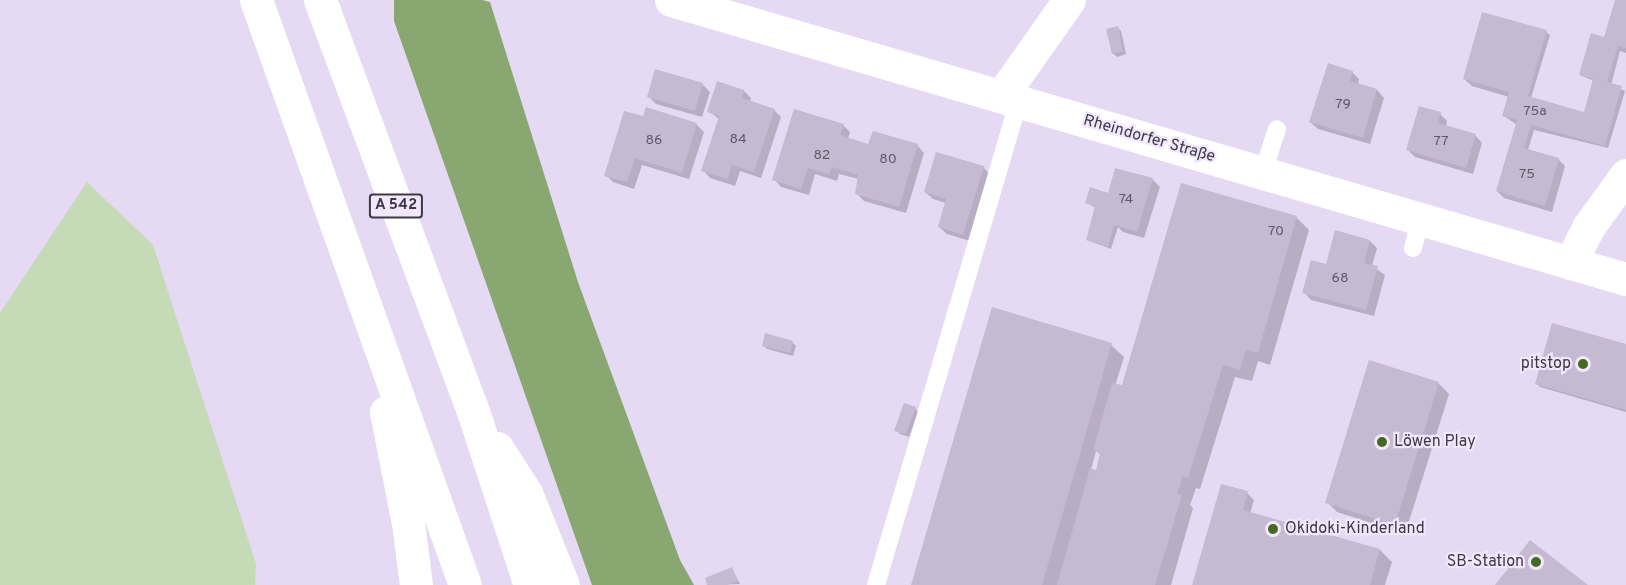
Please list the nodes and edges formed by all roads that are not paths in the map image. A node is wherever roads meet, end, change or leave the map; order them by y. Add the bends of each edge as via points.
1 (256, 0) edge
2 (320, 0) edge
3 (671, 0) edge
4 (1069, 0) edge
5 (1010, 98) junction
6 (1277, 129) dead end
7 (1263, 172) junction
8 (1626, 175) edge
9 (1570, 263) junction
10 (1626, 279) edge
11 (363, 296) junction
12 (473, 411) junction
13 (416, 585) edge
14 (465, 585) edge
15 (530, 585) edge
16 (563, 585) edge
17 (876, 585) edge

1 - 11 main road
2 - 12 main road, A 542
3 - 5 main road, Rheindorfer Straße
4 - 5 main road
5 - 7 main road, Rheindorfer Straße
5 - 17 lane
6 - 7 lane
7 - 9 main road, Rheindorfer Straße via 1417,234
8 - 9 main road via 1589,226
9 - 10 main road, Rheindorfer Straße
11 - 13 main road via 408,523
11 - 14 main road
12 - 15 main road, A 542
12 - 16 main road via 526,493

